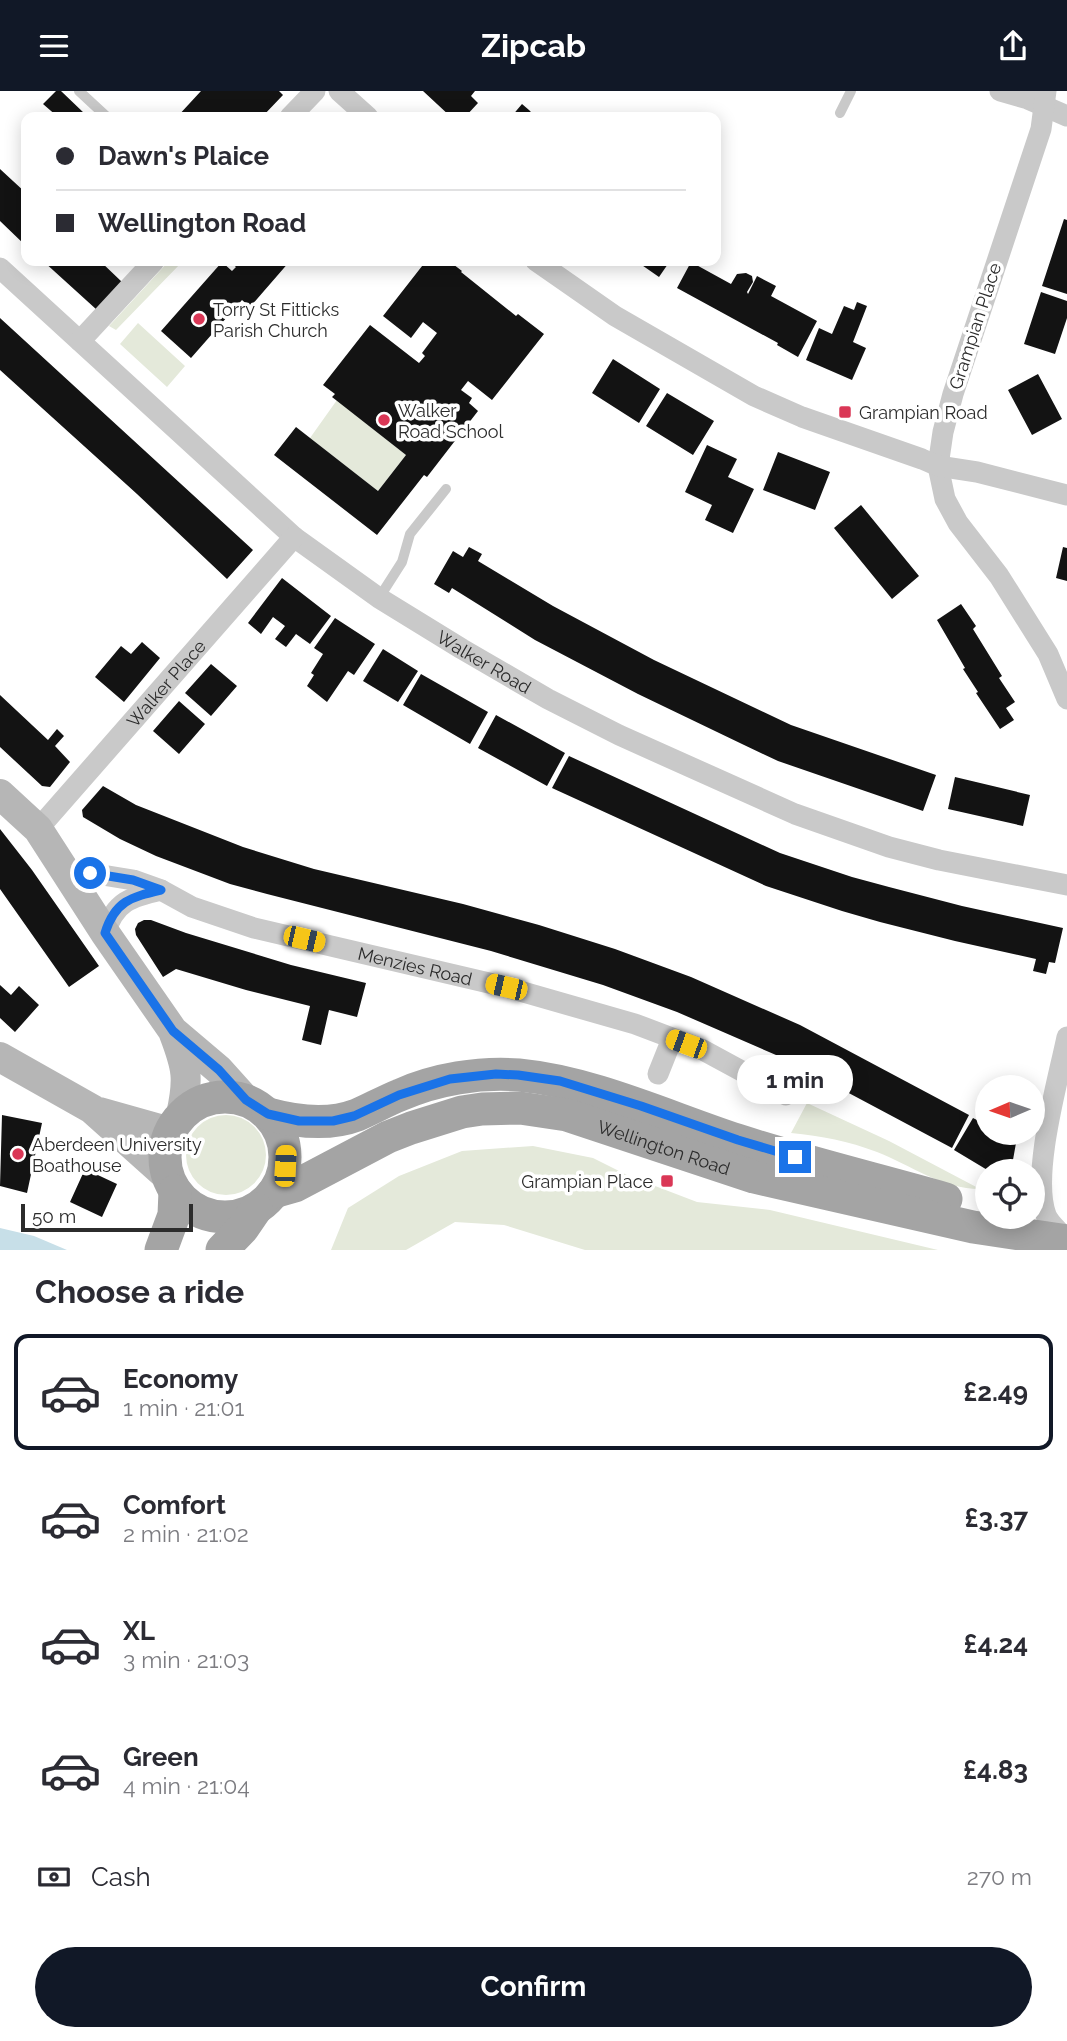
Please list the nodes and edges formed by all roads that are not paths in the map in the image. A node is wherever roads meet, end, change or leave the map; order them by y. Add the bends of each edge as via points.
1 (79, 91) edge
2 (315, 91) edge
3 (339, 91) edge
4 (851, 91) edge
5 (1000, 91) edge
6 (1045, 99) edge
7 (102, 112) edge
8 (295, 112) edge
9 (362, 112) edge
10 (840, 113) dead end
11 (1067, 116) edge
12 (149, 266) edge
13 (543, 266) edge
14 (0, 268) edge
15 (80, 341) junction
16 (938, 466) junction
17 (446, 489) dead end
18 (1067, 495) edge
19 (294, 537) junction
20 (379, 598) junction
21 (1067, 699) edge
22 (0, 794) edge
23 (38, 829) junction
24 (72, 880) junction
25 (1067, 885) edge
26 (161, 890) junction
27 (105, 933) junction
28 (173, 1031) junction
29 (1067, 1037) edge
30 (672, 1039) junction
31 (0, 1057) edge
32 (658, 1074) dead end
33 (786, 1095) dead end
34 (257, 1107) junction
35 (92, 1109) junction
36 (176, 1123) junction
37 (1040, 1159) edge
38 (172, 1184) junction
39 (265, 1201) junction
40 (975, 1207) edge
41 (1045, 1211) edge
42 (1041, 1229) edge
43 (1066, 1238) edge
44 (160, 1250) edge
45 (222, 1250) edge

1 - 7 lane
2 - 8 street
3 - 9 street
4 - 10 lane
5 - 6 street
6 - 11 street
6 - 16 street, Grampian Place via 1041,129 953,394
12 - 15 street
13 - 16 street via 615,316 754,395
14 - 15 street, Walker Road
15 - 19 street, Walker Road
16 - 18 street
16 - 21 street, Grampian Place via 951,511 1048,654
17 - 20 lane via 411,534 402,562
19 - 20 street, Walker Road
19 - 23 street, Walker Place
20 - 25 street, Walker Road via 548,699 783,810 889,847
22 - 23 street
23 - 24 street
24 - 26 street, Menzies Road via 90,873
24 - 27 street
26 - 27 street via 123,902 109,919
26 - 30 street, Menzies Road via 192,907 254,927 506,987
27 - 28 street
28 - 34 street
28 - 36 street via 187,1075
29 - 37 street
30 - 32 street
30 - 33 street, Menzies Road via 701,1049
31 - 35 street
34 - 36 main road via 221,1096 189,1108
34 - 39 main road via 280,1132 286,1152 281,1180
34 - 40 main road, Wellington Road via 299,1121 333,1121 450,1079 496,1074 536,1077
35 - 36 street
35 - 38 street
36 - 38 main road via 165,1162
38 - 39 main road via 187,1204 221,1217 239,1216
38 - 44 main road via 174,1215
39 - 43 main road, Wellington Road via 411,1128 462,1112 520,1108 566,1115 754,1177 973,1227
39 - 45 main road
41 - 43 street
42 - 43 main road

